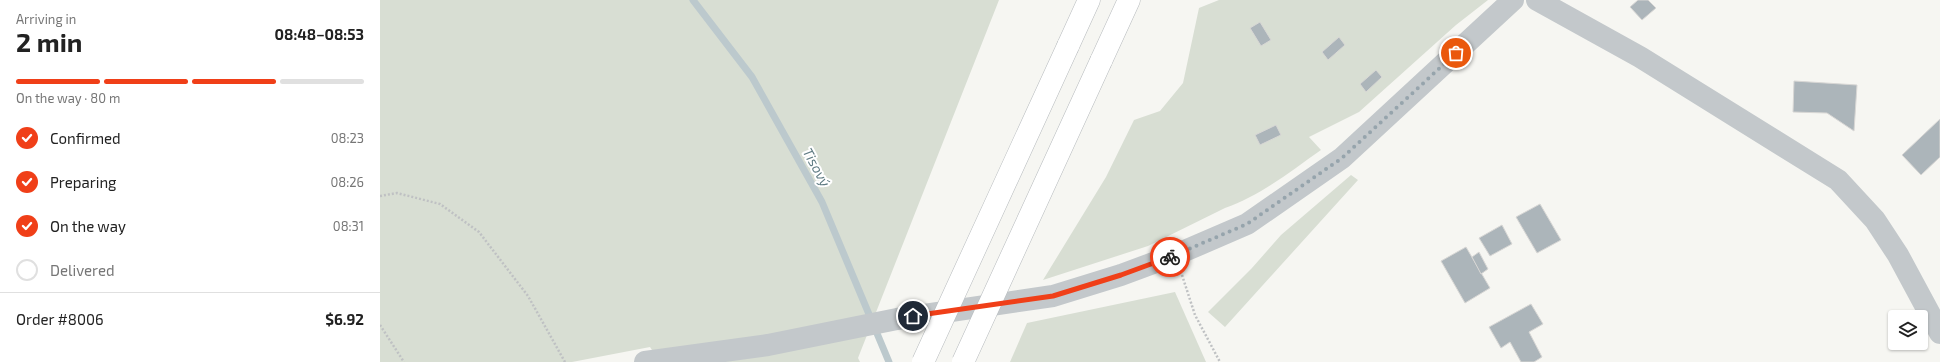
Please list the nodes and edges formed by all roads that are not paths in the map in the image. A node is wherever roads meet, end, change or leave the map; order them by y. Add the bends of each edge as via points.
1 (1089, 0) edge
2 (1128, 0) edge
3 (1513, 0) edge
4 (1537, 0) edge
5 (1940, 333) edge
6 (645, 362) edge
7 (923, 362) edge
8 (963, 362) edge

1 - 7 highway, bridge
2 - 8 highway, bridge
3 - 6 street via 1342,158 1247,224 1175,255 1053,296 897,319 768,345
4 - 5 street via 1640,57 1838,180 1875,220

